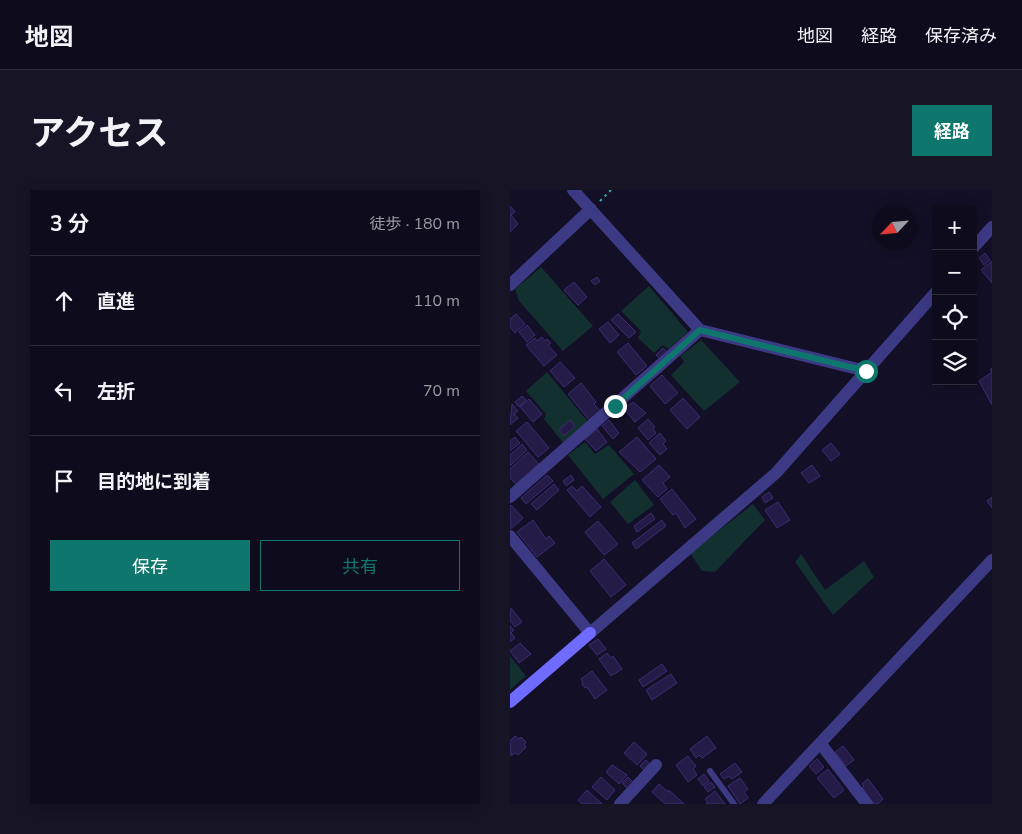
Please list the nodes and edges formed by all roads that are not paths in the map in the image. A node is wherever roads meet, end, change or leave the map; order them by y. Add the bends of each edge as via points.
1 (573, 190) edge
2 (590, 209) junction
3 (992, 227) edge
4 (977, 244) edge
5 (510, 285) edge
6 (933, 295) edge
7 (700, 330) junction
8 (866, 371) junction
9 (510, 497) edge
10 (510, 536) edge
11 (992, 560) edge
12 (590, 633) junction
13 (510, 702) edge
14 (820, 743) junction
15 (656, 765) dead end
16 (710, 771) dead end
17 (620, 804) edge
18 (734, 804) edge
19 (763, 804) edge
20 (867, 804) edge

1 - 2 street
2 - 5 street
2 - 7 street
3 - 4 street
6 - 8 street
7 - 8 street
7 - 9 street
8 - 12 street via 776,473
10 - 12 street
11 - 14 street
12 - 13 street
14 - 19 street
14 - 20 street
15 - 17 street
16 - 18 lane

